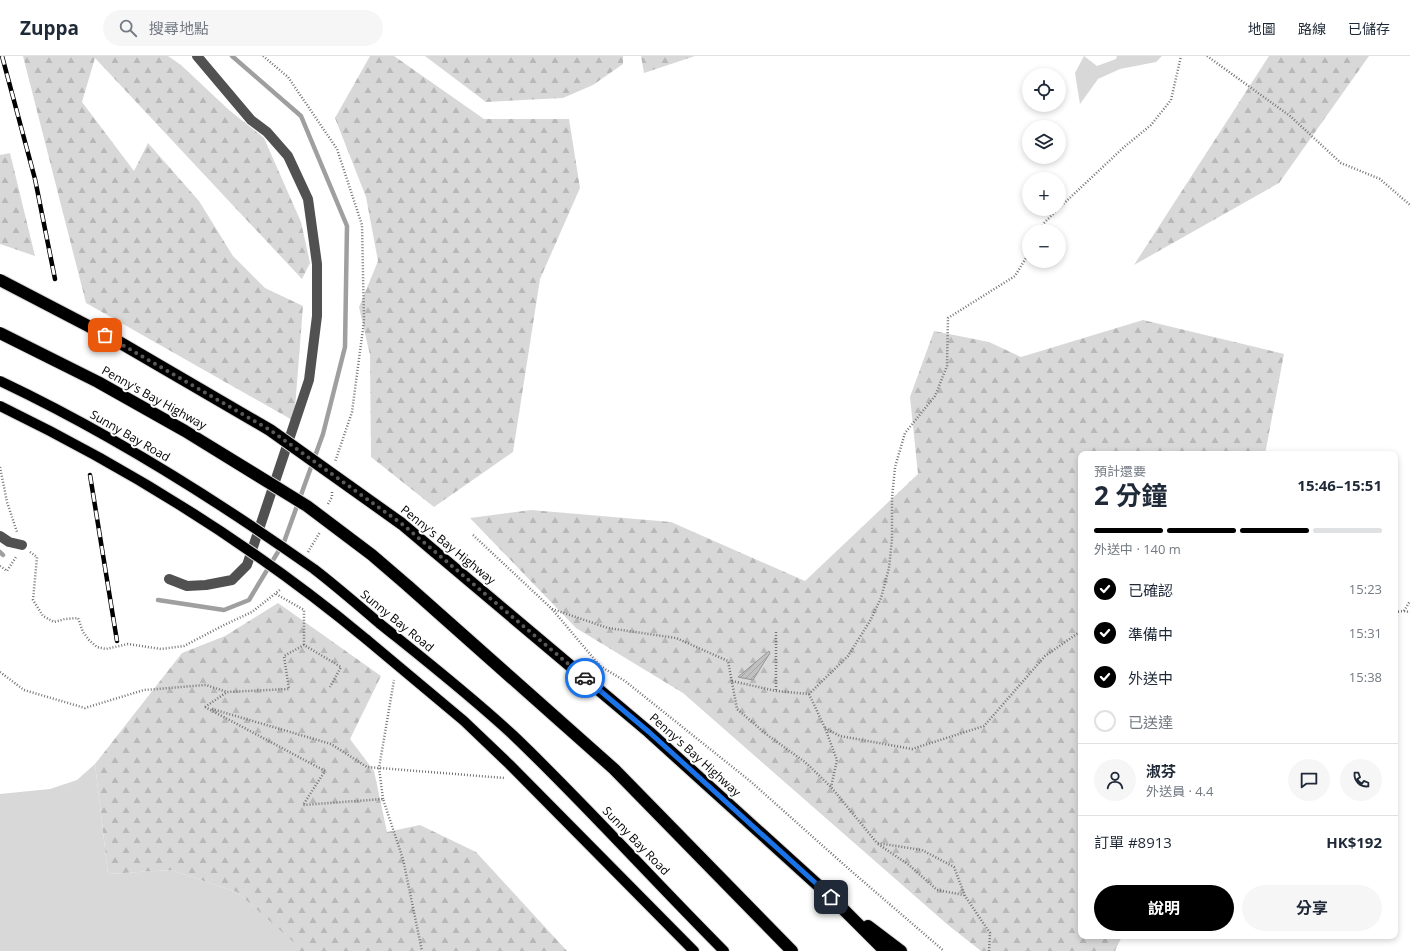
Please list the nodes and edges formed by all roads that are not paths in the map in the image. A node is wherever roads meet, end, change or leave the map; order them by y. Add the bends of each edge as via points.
1 (197, 56) edge
2 (0, 280) edge
3 (0, 333) edge
4 (0, 381) edge
5 (0, 406) edge
6 (0, 536) edge
7 (22, 546) road end
8 (169, 579) dead end
9 (831, 897) junction
10 (791, 950) edge
11 (694, 951) edge
12 (724, 951) edge
13 (885, 951) edge
14 (901, 951) edge

1 - 8 lane via 251,120 267,132 292,163 308,199 317,264 317,316 309,380 247,565 232,580 206,585 187,586
2 - 9 highway, Penny's Bay Highway, bridge via 119,342 270,430 402,524 649,732
3 - 10 highway, Penny's Bay Highway, bridge via 98,382 185,431 307,506 372,555 614,769
4 - 12 main road, Sunny Bay Road, bridge via 140,455 314,570 513,735
5 - 11 main road, bridge via 78,446 174,502 278,571 333,612 470,726
6 - 7 lane
9 - 13 highway
9 - 14 highway

